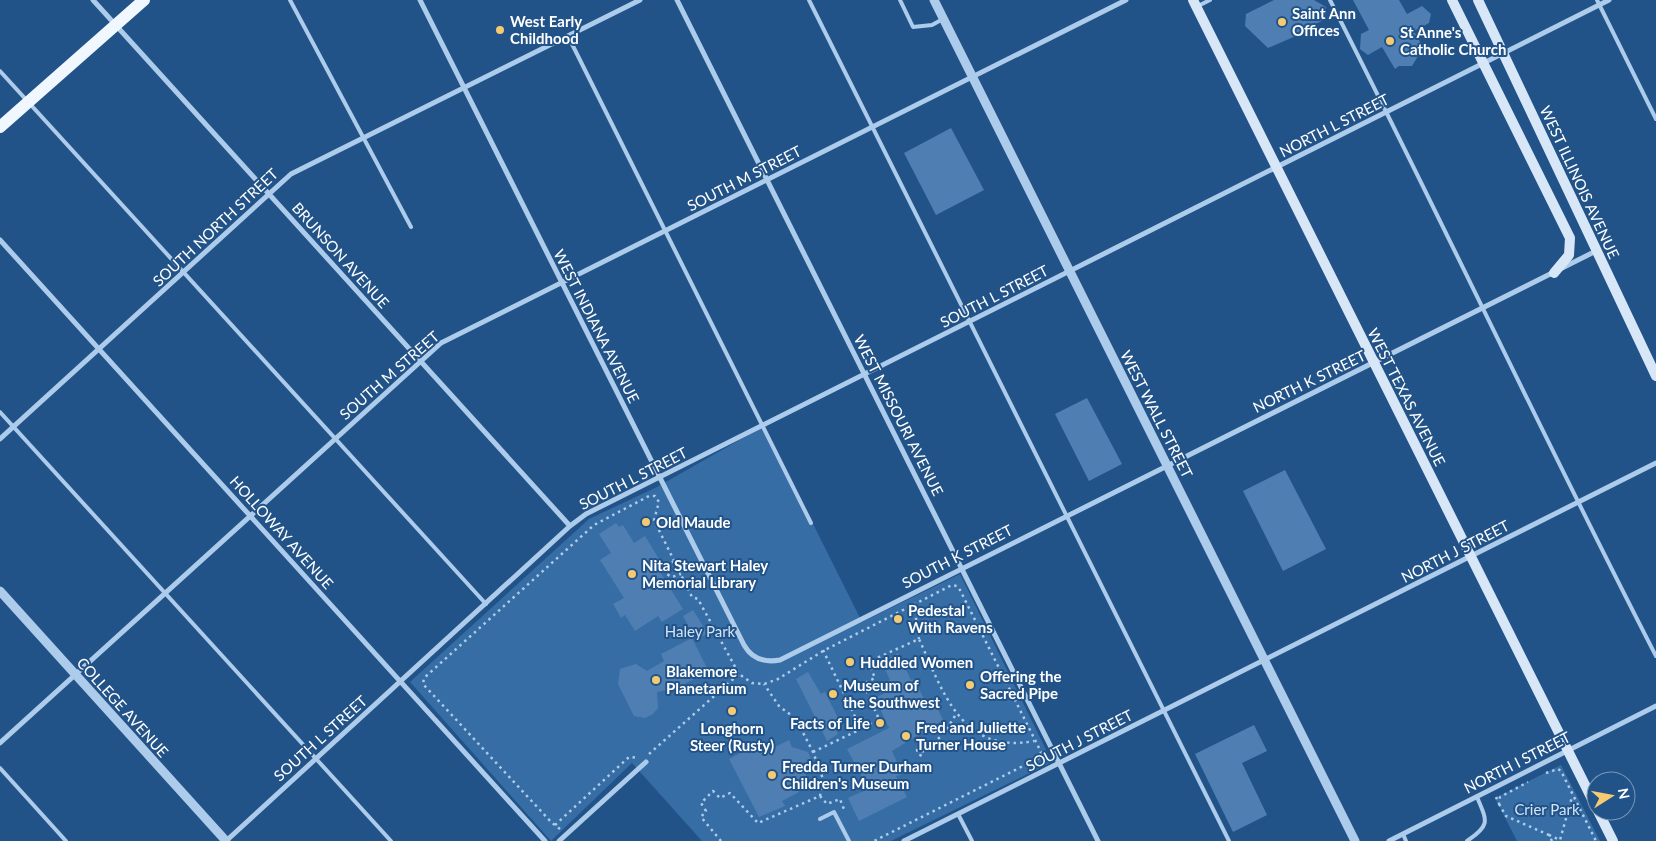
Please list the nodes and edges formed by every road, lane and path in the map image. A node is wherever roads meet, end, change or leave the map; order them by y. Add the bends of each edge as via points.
1 (93, 0) edge
2 (144, 0) edge
3 (290, 0) edge
4 (420, 0) edge
5 (640, 0) edge
6 (677, 0) edge
7 (809, 0) edge
8 (900, 0) edge
9 (934, 0) edge
10 (1126, 0) edge
11 (1210, 0) edge
12 (1330, 0) edge
13 (1452, 0) edge
14 (1478, 0) edge
15 (1609, 0) edge
16 (1599, 2) edge
17 (1194, 4) edge
18 (944, 19) junction
19 (115, 24) junction
20 (568, 36) junction
21 (1504, 53) junction
22 (1484, 63) junction
23 (0, 71) edge
24 (972, 76) junction
25 (464, 88) junction
26 (28, 102) junction
27 (1387, 113) junction
28 (1656, 119) edge
29 (0, 127) edge
30 (872, 127) junction
31 (364, 138) junction
32 (1276, 169) junction
33 (767, 180) junction
34 (270, 194) junction
35 (411, 227) dead end
36 (666, 231) junction
37 (0, 240) edge
38 (1596, 251) junction
39 (185, 272) junction
40 (1070, 272) junction
41 (1554, 274) junction
42 (562, 283) junction
43 (1484, 308) junction
44 (970, 322) junction
45 (99, 350) junction
46 (420, 362) junction
47 (1374, 363) junction
48 (864, 374) junction
49 (1656, 376) edge
50 (0, 412) edge
51 (764, 426) junction
52 (14, 427) junction
53 (0, 439) edge
54 (336, 439) junction
55 (1656, 463) edge
56 (1167, 466) junction
57 (660, 478) junction
58 (1577, 503) junction
59 (251, 516) junction
60 (1066, 516) junction
61 (811, 523) dead end
62 (570, 526) junction
63 (1470, 557) junction
64 (674, 561) junction
65 (961, 568) junction
66 (681, 574) junction
67 (0, 590) edge
68 (166, 593) junction
69 (912, 601) dead end
70 (486, 604) junction
71 (914, 606) junction
72 (919, 639) junction
73 (818, 641) junction
74 (823, 651) junction
75 (1656, 656) edge
76 (757, 659) joint
77 (1265, 661) junction
78 (739, 674) junction
79 (76, 675) junction
80 (401, 682) junction
81 (764, 684) junction
82 (1656, 706) edge
83 (1165, 711) junction
84 (956, 714) junction
85 (860, 729) junction
86 (1040, 738) dead end
87 (1035, 740) junction
88 (0, 743) edge
89 (923, 750) dead end
90 (1568, 751) junction
91 (813, 752) junction
92 (316, 760) junction
93 (646, 762) dead end
94 (1059, 763) junction
95 (0, 768) edge
96 (1544, 774) dead end
97 (1533, 780) dead end
98 (1586, 787) edge
99 (1492, 789) junction
100 (1573, 795) junction
101 (1477, 797) junction
102 (1499, 804) junction
103 (958, 814) junction
104 (820, 819) dead end
105 (1603, 821) edge
106 (555, 825) junction
107 (567, 834) junction
108 (1402, 834) junction
109 (1549, 836) junction
110 (1561, 840) edge
111 (66, 841) edge
112 (226, 841) edge
113 (390, 841) edge
114 (545, 841) edge
115 (559, 841) edge
116 (722, 841) edge
117 (849, 841) edge
118 (874, 841) edge
119 (904, 841) edge
120 (972, 841) edge
121 (1098, 841) edge
122 (1229, 841) edge
123 (1355, 841) edge
124 (1389, 841) edge
125 (1406, 841) edge
126 (1467, 841) edge
127 (1552, 841) edge
128 (1596, 841) edge
129 (1613, 841) edge

1 - 19 street, BRUNSON AVENUE
2 - 19 main road
3 - 31 lane
4 - 25 street, WEST INDIANA AVENUE
5 - 20 street, SOUTH NORTH STREET
6 - 33 street, WEST MISSOURI AVENUE
7 - 30 lane
8 - 18 lane via 913,27 932,26
9 - 18 street, WEST WALL STREET
10 - 24 street, SOUTH M STREET
11 - 17 lane
12 - 27 lane
13 - 22 main road
14 - 21 main road, WEST ILLINOIS AVENUE
15 - 16 street, NORTH L STREET
16 - 21 street, NORTH L STREET
16 - 28 lane
17 - 32 main road, WEST TEXAS AVENUE
18 - 24 street, WEST WALL STREET
19 - 26 main road
19 - 34 street, BRUNSON AVENUE
20 - 25 street, SOUTH NORTH STREET
20 - 36 lane
21 - 22 street, NORTH L STREET
21 - 38 main road, WEST ILLINOIS AVENUE
22 - 27 street, NORTH L STREET
22 - 41 main road via 1570,238 1569,255
23 - 26 lane
24 - 30 street, SOUTH M STREET
24 - 40 street, WEST WALL STREET
25 - 31 street, SOUTH NORTH STREET
25 - 42 street, WEST INDIANA AVENUE
26 - 29 main road
26 - 39 lane
27 - 32 street, NORTH L STREET
27 - 43 lane
30 - 33 street, SOUTH M STREET
30 - 44 lane
31 - 34 street, SOUTH NORTH STREET via 290,174
31 - 35 lane
32 - 40 street, NORTH L STREET
32 - 47 main road, WEST TEXAS AVENUE
33 - 36 street, SOUTH M STREET
33 - 48 street, WEST MISSOURI AVENUE
34 - 39 street, SOUTH NORTH STREET
34 - 46 street, BRUNSON AVENUE
36 - 42 street, SOUTH M STREET
36 - 51 lane
37 - 45 street, HOLLOWAY AVENUE
38 - 41 street, NORTH K STREET
38 - 49 main road, WEST ILLINOIS AVENUE
39 - 45 street, SOUTH NORTH STREET
39 - 54 lane
40 - 44 street, SOUTH L STREET
40 - 56 street, WEST WALL STREET
41 - 43 street, NORTH K STREET
42 - 46 street, SOUTH M STREET via 441,343
42 - 57 street, WEST INDIANA AVENUE
43 - 47 street, NORTH K STREET
43 - 58 lane
44 - 48 street, SOUTH L STREET
44 - 60 lane
45 - 52 street, SOUTH NORTH STREET
45 - 59 street, HOLLOWAY AVENUE
46 - 54 street, SOUTH M STREET
46 - 62 street, BRUNSON AVENUE
47 - 56 street, NORTH K STREET
47 - 63 main road, WEST TEXAS AVENUE
48 - 51 street, SOUTH L STREET
48 - 65 street, WEST MISSOURI AVENUE
50 - 52 lane
51 - 57 street, SOUTH L STREET
51 - 61 lane
52 - 53 street, SOUTH NORTH STREET
52 - 68 lane
54 - 59 street, SOUTH M STREET
54 - 70 lane
55 - 58 street, NORTH J STREET
56 - 60 street, SOUTH K STREET
56 - 77 street, WEST WALL STREET
57 - 62 street, SOUTH L STREET via 586,514
57 - 76 street, WEST INDIANA AVENUE via 744,646
58 - 63 street, NORTH J STREET
58 - 75 lane
59 - 68 street, SOUTH M STREET
59 - 80 street, HOLLOWAY AVENUE
60 - 65 street, SOUTH K STREET
60 - 83 lane
62 - 70 street, SOUTH L STREET
63 - 77 street, NORTH J STREET
63 - 90 main road, WEST TEXAS AVENUE
64 - 66 path
64 - 66 path via 665,567 665,573 672,577
64 - 106 path via 654,520 659,502 655,496 649,496 594,525 424,678 423,684
65 - 73 street, SOUTH K STREET
65 - 94 street, WEST MISSOURI AVENUE
66 - 78 path via 692,597 698,598
67 - 79 street, COLLEGE AVENUE
68 - 79 street, SOUTH M STREET
68 - 92 lane
69 - 71 path
70 - 80 street, SOUTH L STREET
71 - 72 path
71 - 74 path
71 - 87 path via 957,586
72 - 84 path
72 - 85 path via 868,662 875,678 863,684 879,719
73 - 74 path
73 - 76 street, SOUTH K STREET via 780,660
74 - 81 path
74 - 85 path
77 - 83 street, SOUTH J STREET
77 - 123 street, WEST WALL STREET
78 - 81 path via 752,683
78 - 106 path via 643,760 629,757
79 - 88 street, SOUTH M STREET
79 - 112 street, COLLEGE AVENUE
80 - 92 street, SOUTH L STREET
80 - 114 street, HOLLOWAY AVENUE
81 - 91 path via 779,706 796,719
82 - 90 street, NORTH I STREET
83 - 94 street, SOUTH J STREET
83 - 122 lane
84 - 87 path via 973,730 995,741 1015,744
84 - 89 path via 944,732
85 - 91 path
86 - 87 path
87 - 118 path via 1041,752 1040,758
90 - 98 main road, WEST TEXAS AVENUE
90 - 99 street, NORTH I STREET
91 - 116 path via 823,779 820,796 769,819 755,821 730,793 720,798 713,791 705,798 701,803 706,812 701,817
92 - 112 street, SOUTH L STREET
92 - 113 lane
93 - 107 street
94 - 103 street, SOUTH J STREET
94 - 121 street, WEST MISSOURI AVENUE
95 - 111 lane
96 - 100 path via 1559,769
97 - 102 path via 1500,797
99 - 101 street, NORTH I STREET
99 - 102 path
100 - 110 path
100 - 128 path
101 - 108 street, NORTH I STREET
101 - 126 lane via 1486,819 1483,830
102 - 109 path via 1506,816
103 - 119 street, SOUTH J STREET
103 - 120 lane
104 - 117 lane via 834,812
105 - 129 main road
106 - 107 path
107 - 115 street
108 - 124 street, NORTH I STREET
108 - 125 lane
109 - 110 path
109 - 127 path

